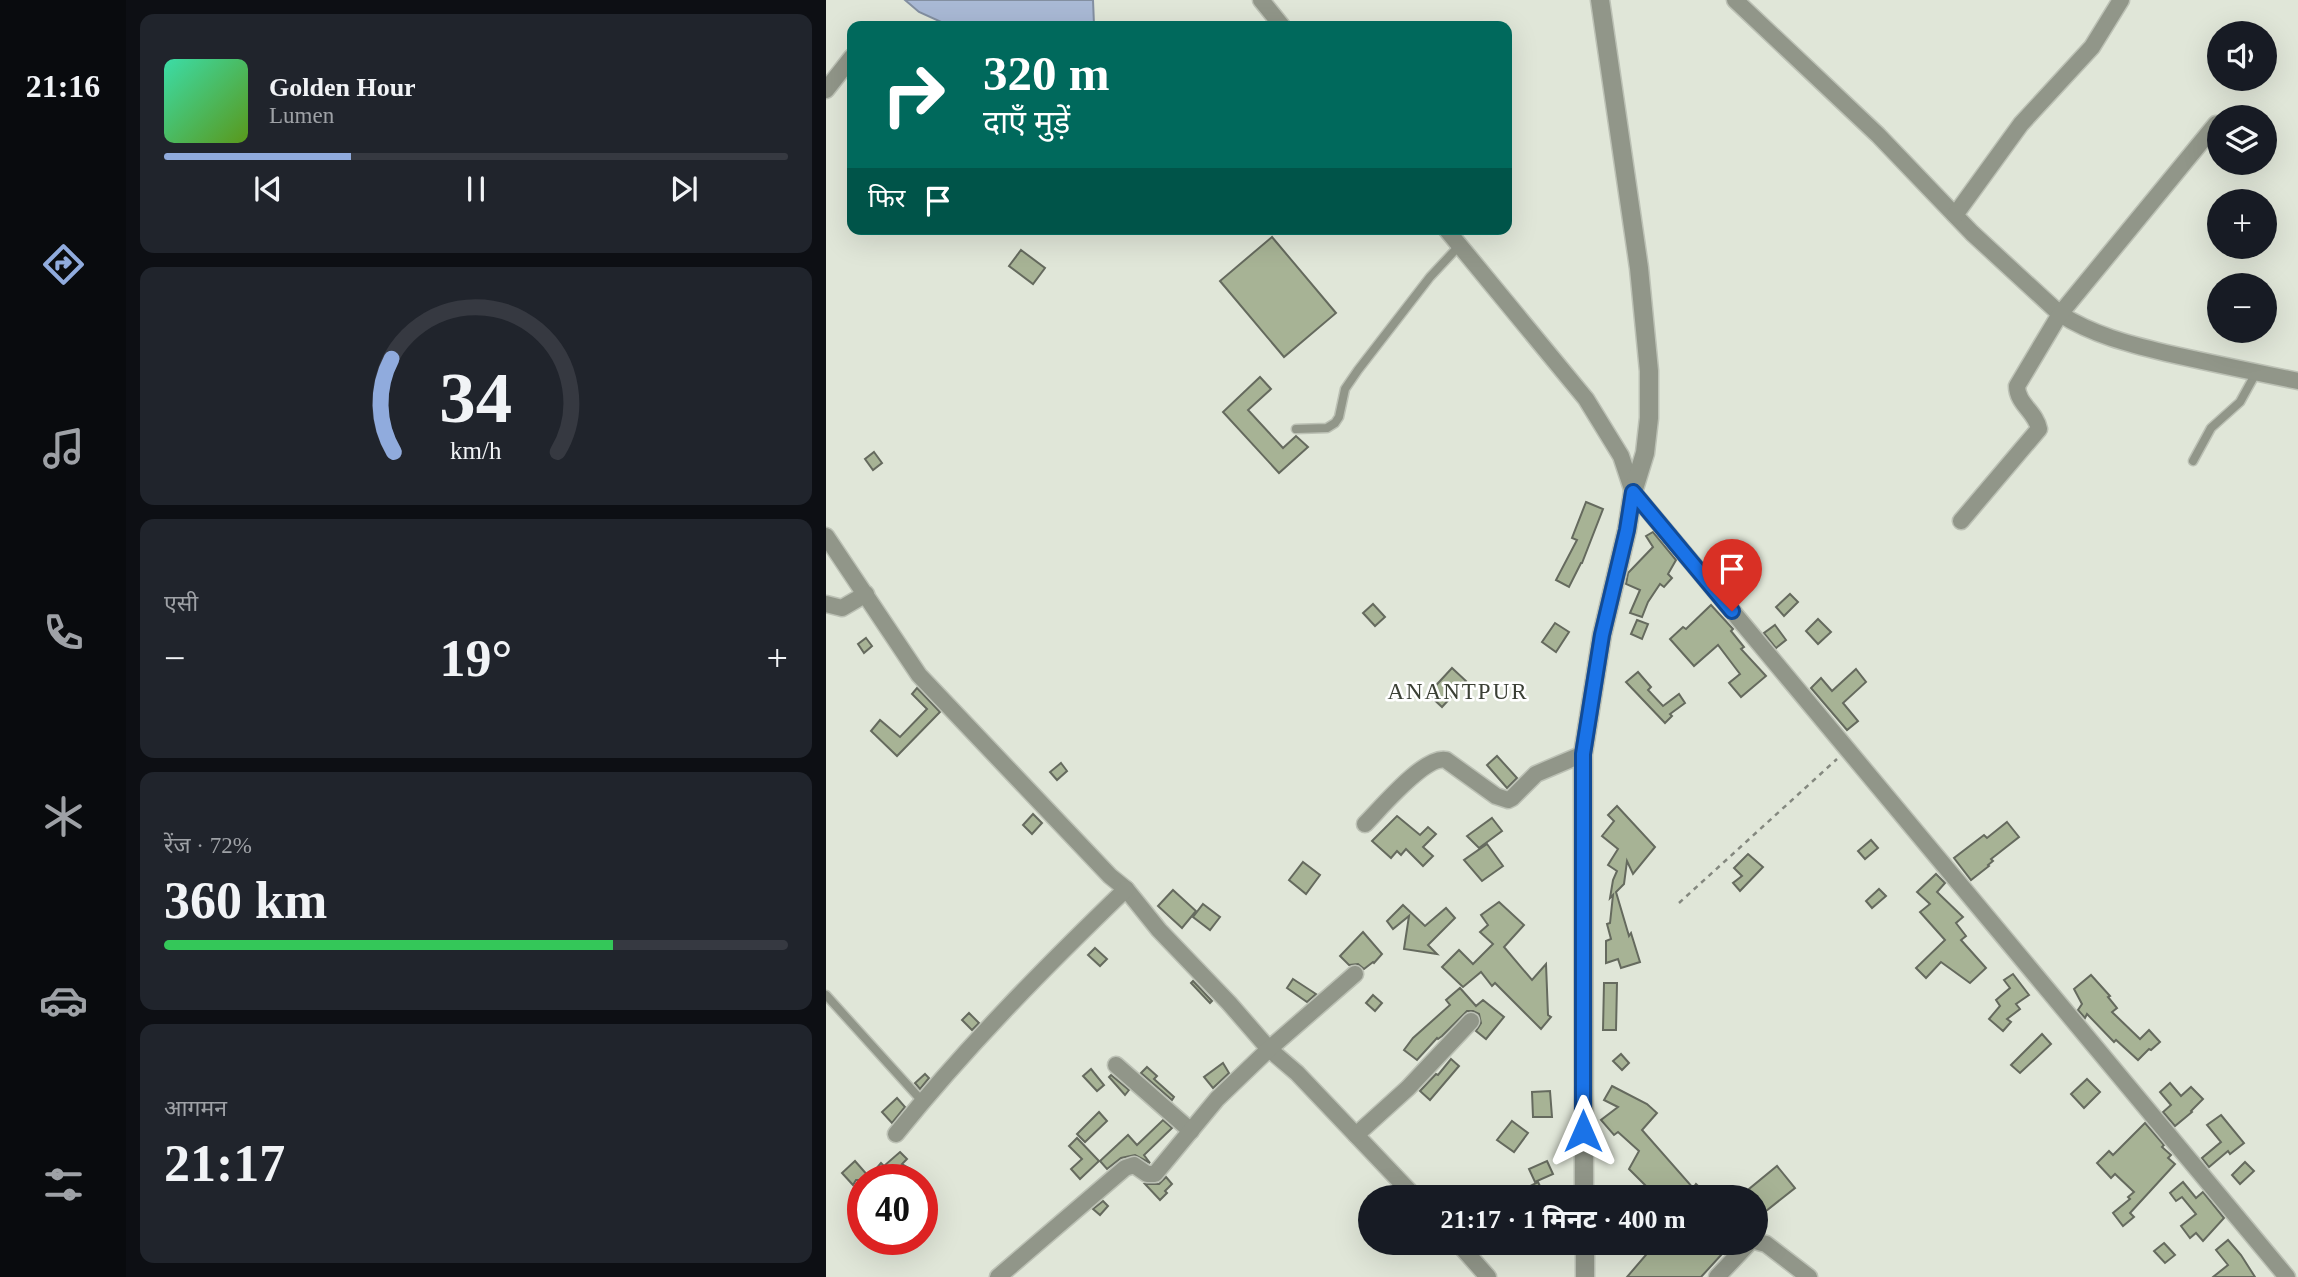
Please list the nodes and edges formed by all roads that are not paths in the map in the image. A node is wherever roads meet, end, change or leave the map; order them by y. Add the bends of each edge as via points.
1 (1261, 0) edge
2 (1600, 0) edge
3 (1735, 0) edge
4 (2121, 0) edge
5 (1278, 21) edge
6 (847, 63) edge
7 (826, 90) edge
8 (2207, 135) edge
9 (1955, 215) junction
10 (1451, 235) edge
11 (1459, 246) junction
12 (2060, 314) junction
13 (2256, 373) junction
14 (2298, 381) edge
15 (1296, 429) dead end
16 (2193, 461) dead end
17 (1633, 492) junction
18 (1961, 521) dead end
19 (826, 536) edge
20 (866, 594) junction
21 (826, 604) edge
22 (1583, 754) junction
23 (1365, 824) dead end
24 (1126, 889) junction
25 (1355, 974) dead end
26 (826, 995) edge
27 (1471, 1021) dead end
28 (1269, 1049) junction
29 (1116, 1065) dead end
30 (922, 1101) junction
31 (1191, 1131) junction
32 (896, 1133) dead end
33 (1356, 1135) junction
34 (1404, 1185) edge
35 (1584, 1185) edge
36 (1768, 1246) edge
37 (1469, 1255) edge
38 (1585, 1255) edge
39 (1738, 1255) edge
40 (998, 1277) edge
41 (1488, 1277) edge
42 (1586, 1277) edge
43 (1717, 1277) edge
44 (1810, 1277) edge
45 (2287, 1277) edge

1 - 5 street
2 - 17 street via 1639,268 1649,371 1646,453
3 - 9 street
4 - 9 street via 2092,47 2021,124
6 - 7 street
8 - 12 street
9 - 12 street
10 - 11 street
11 - 15 lane via 1358,370 1345,390 1335,423 1327,428
11 - 17 street via 1586,399 1621,456
12 - 13 street via 2111,338
12 - 18 street via 2017,386 2021,402 2039,429
13 - 14 street
13 - 16 lane via 2240,402 2211,428
17 - 22 street via 1602,635
17 - 45 street
19 - 20 street
20 - 21 street via 842,608
20 - 24 street via 919,675
22 - 23 street via 1536,774 1508,800 1446,760 1437,760 1421,769
22 - 35 street
24 - 28 street
24 - 30 street via 1010,1003
25 - 28 street
26 - 30 lane
27 - 33 street
28 - 31 street
28 - 33 street
29 - 31 street
30 - 32 street
31 - 40 street via 1155,1174 1135,1165 1125,1168
33 - 34 street
36 - 44 street
37 - 41 street
38 - 42 street
39 - 43 street

